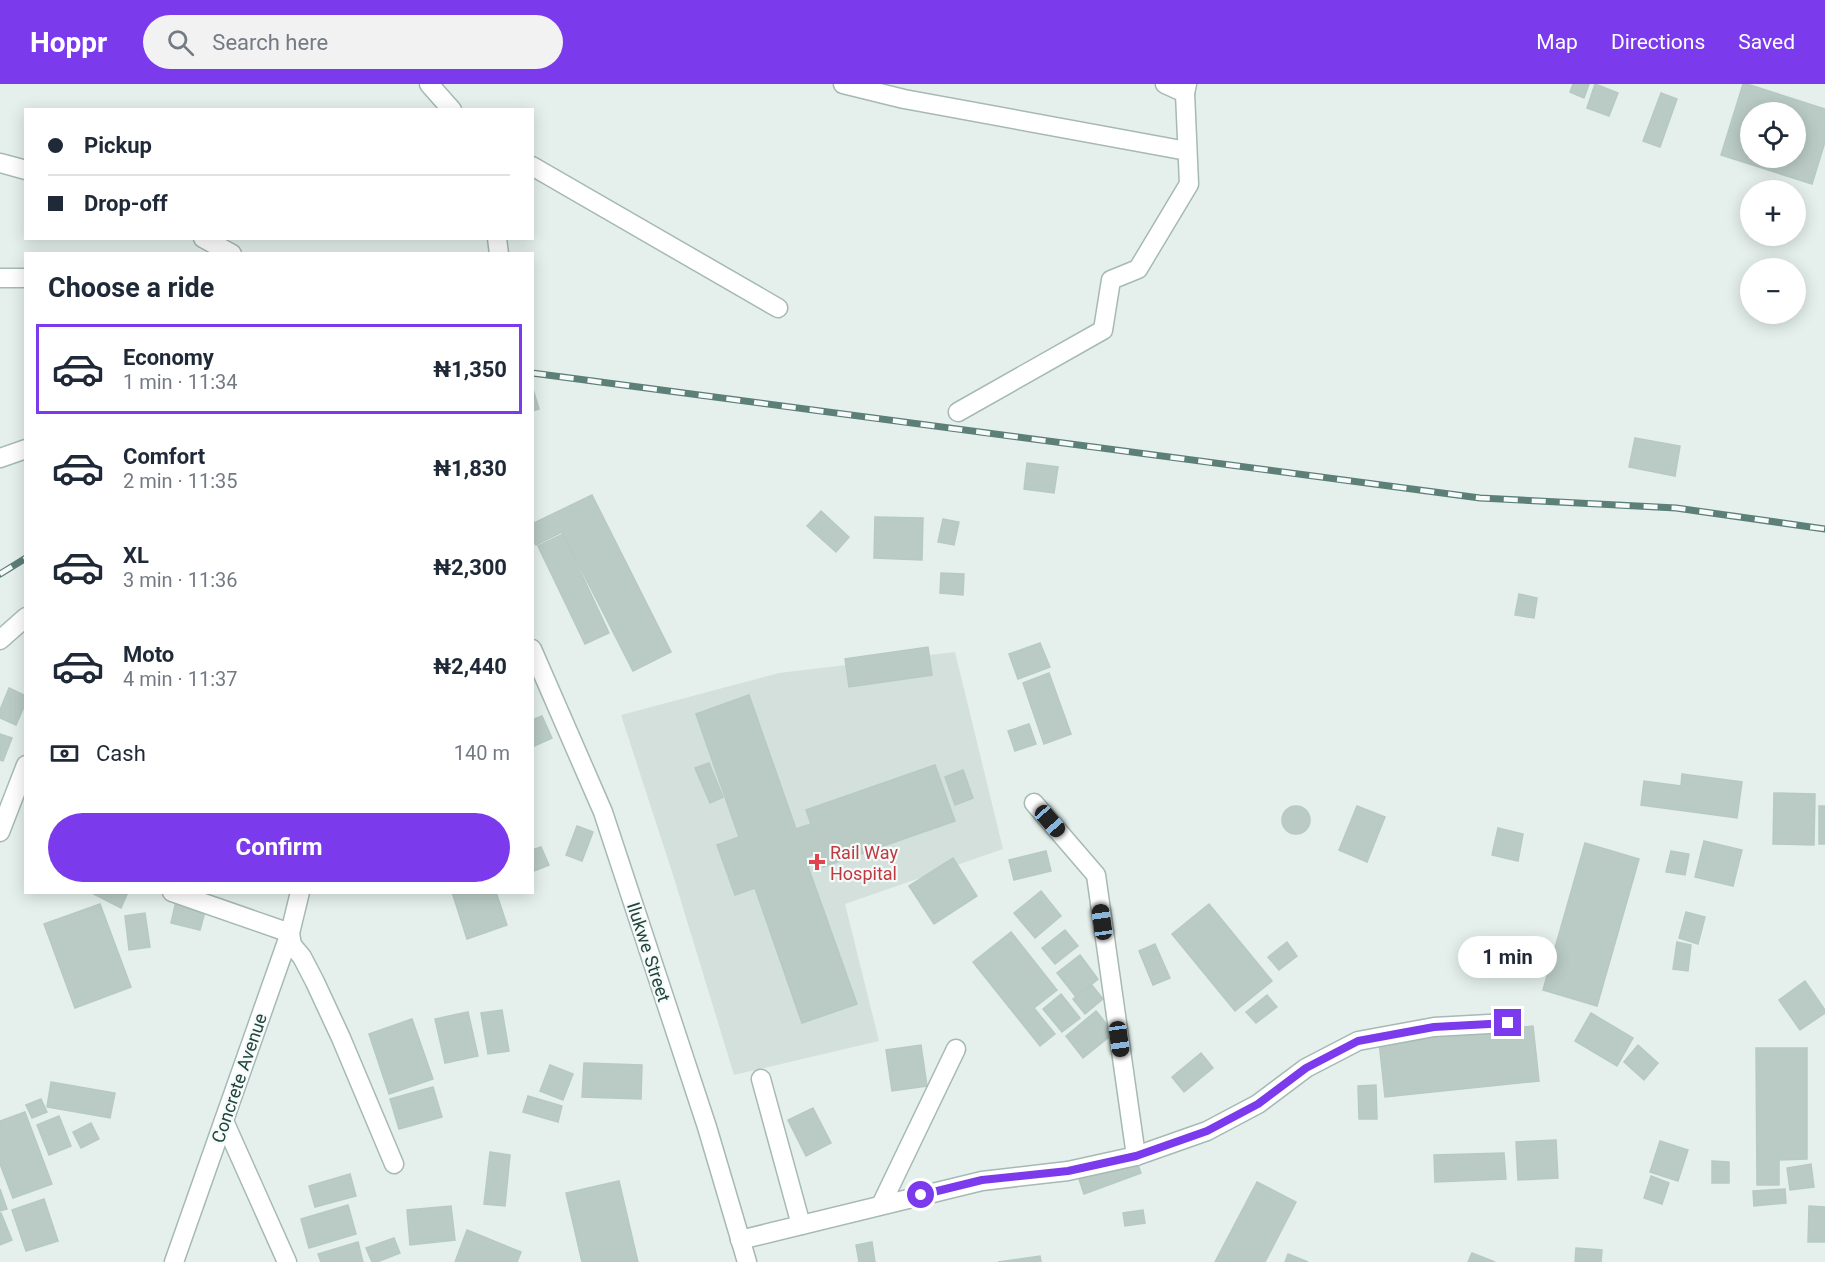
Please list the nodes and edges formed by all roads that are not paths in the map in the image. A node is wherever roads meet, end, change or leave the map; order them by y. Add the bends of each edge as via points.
1 (429, 84) edge
2 (843, 84) edge
3 (1165, 84) edge
4 (1186, 89) edge
5 (450, 108) edge
6 (1187, 151) junction
7 (0, 163) edge
8 (534, 167) edge
9 (24, 169) edge
10 (207, 240) edge
11 (228, 252) edge
12 (0, 278) edge
13 (24, 278) edge
14 (778, 308) dead end
15 (958, 412) dead end
16 (24, 450) edge
17 (0, 458) edge
18 (24, 619) edge
19 (0, 640) edge
20 (534, 654) edge
21 (24, 770) edge
22 (1034, 803) dead end
23 (0, 832) edge
24 (178, 894) edge
25 (300, 894) edge
26 (290, 933) junction
27 (1508, 1023) dead end
28 (956, 1049) dead end
29 (761, 1079) dead end
30 (224, 1121) junction
31 (1136, 1156) junction
32 (394, 1164) dead end
33 (881, 1205) junction
34 (801, 1225) junction
35 (740, 1239) junction
36 (174, 1262) edge
37 (287, 1262) edge
38 (747, 1262) edge

1 - 5 street
2 - 6 street via 904,99
3 - 4 street
4 - 6 street
6 - 15 street via 1189,184 1138,269 1111,280 1103,330
7 - 9 street
8 - 14 street
10 - 11 street
12 - 13 street
16 - 17 street
18 - 19 street
20 - 35 street, Ilukwe Street via 603,812
21 - 23 street
22 - 31 street via 1096,875
24 - 26 street
25 - 26 street, Concrete Avenue
26 - 30 street, Concrete Avenue
26 - 32 street via 292,945 302,957 341,1038
27 - 31 street via 1434,1027 1358,1041 1306,1068 1258,1104 1207,1131
28 - 33 street
29 - 34 street
30 - 36 street, Concrete Avenue
30 - 37 street
31 - 33 street via 1068,1171 982,1180
33 - 34 street
34 - 35 street
35 - 38 street, Ilukwe Street

